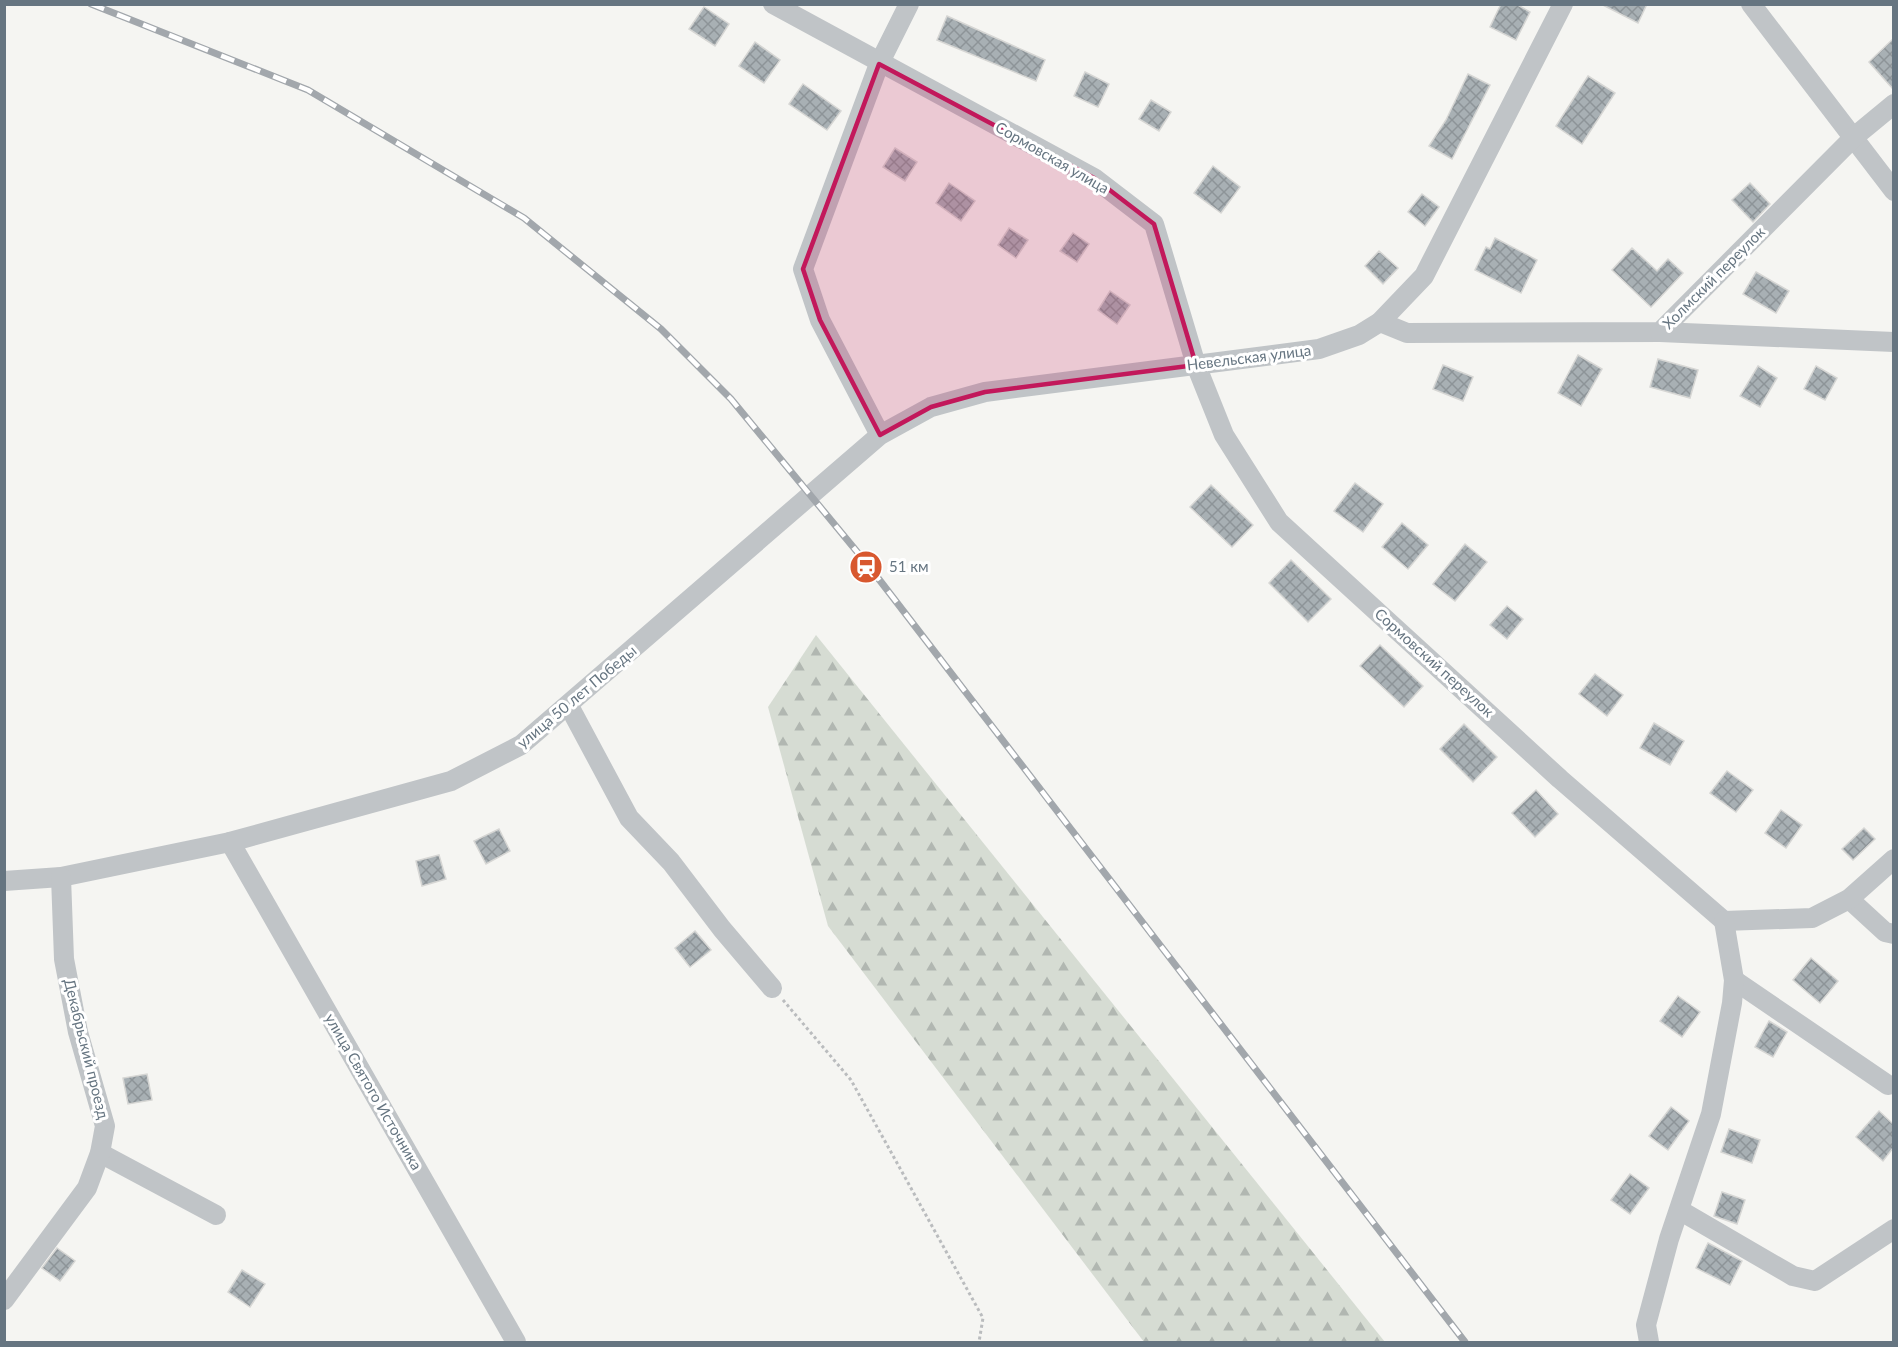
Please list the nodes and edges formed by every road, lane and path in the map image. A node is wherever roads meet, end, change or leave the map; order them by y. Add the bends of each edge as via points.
1 (773, 4) edge
2 (909, 4) edge
3 (1563, 4) edge
4 (1751, 4) edge
5 (879, 64) junction
6 (1893, 104) edge
7 (1854, 137) junction
8 (1893, 191) edge
9 (1380, 322) junction
10 (1660, 332) junction
11 (1893, 342) edge
12 (1196, 365) junction
13 (880, 435) junction
14 (812, 495) joint
15 (569, 706) junction
16 (230, 842) junction
17 (1893, 859) edge
18 (61, 877) junction
19 (4, 881) edge
20 (1849, 899) junction
21 (1724, 921) junction
22 (1893, 934) edge
23 (1734, 980) junction
24 (772, 988) joint
25 (1888, 1085) dead end
26 (100, 1153) junction
27 (1681, 1211) junction
28 (216, 1215) dead end
29 (1893, 1229) edge
30 (4, 1300) edge
31 (1647, 1334) edge
32 (516, 1342) edge
33 (979, 1342) edge

1 - 5 street, Сормовская улица
2 - 5 street
3 - 9 street, Невельская улица via 1424,276
4 - 7 street
5 - 12 street, Сормовская улица via 1094,178 1154,224
5 - 13 street via 803,269 820,320
6 - 7 street, Холмский переулок
7 - 8 street
7 - 10 street, Холмский переулок
9 - 10 street, Холмский переулок via 1407,333
9 - 12 street, Невельская улица via 1359,335 1319,349
10 - 11 street
12 - 13 street, Невельская улица via 985,392 931,407
12 - 21 street, Сормовский переулок via 1224,435 1279,522 1560,779
13 - 14 street, Невельская улица
14 - 15 street, улица 50 лет Победы
15 - 16 street, улица 50 лет Победы via 521,746 451,781
15 - 24 street via 628,818 671,862
16 - 18 street, улица 50 лет Победы
16 - 32 street, улица Святого Источника
17 - 20 street
18 - 19 street, улица 50 лет Победы
18 - 26 street, Декабрьский проезд via 64,959 78,1032 105,1126
20 - 21 street via 1812,918
20 - 22 street via 1885,932
21 - 23 street
23 - 25 street
23 - 27 street via 1711,1114
24 - 33 path via 851,1080 983,1318
26 - 28 street
26 - 30 street, Декабрьский проезд via 87,1188
27 - 29 street via 1793,1276 1815,1281
27 - 31 street via 1669,1239

